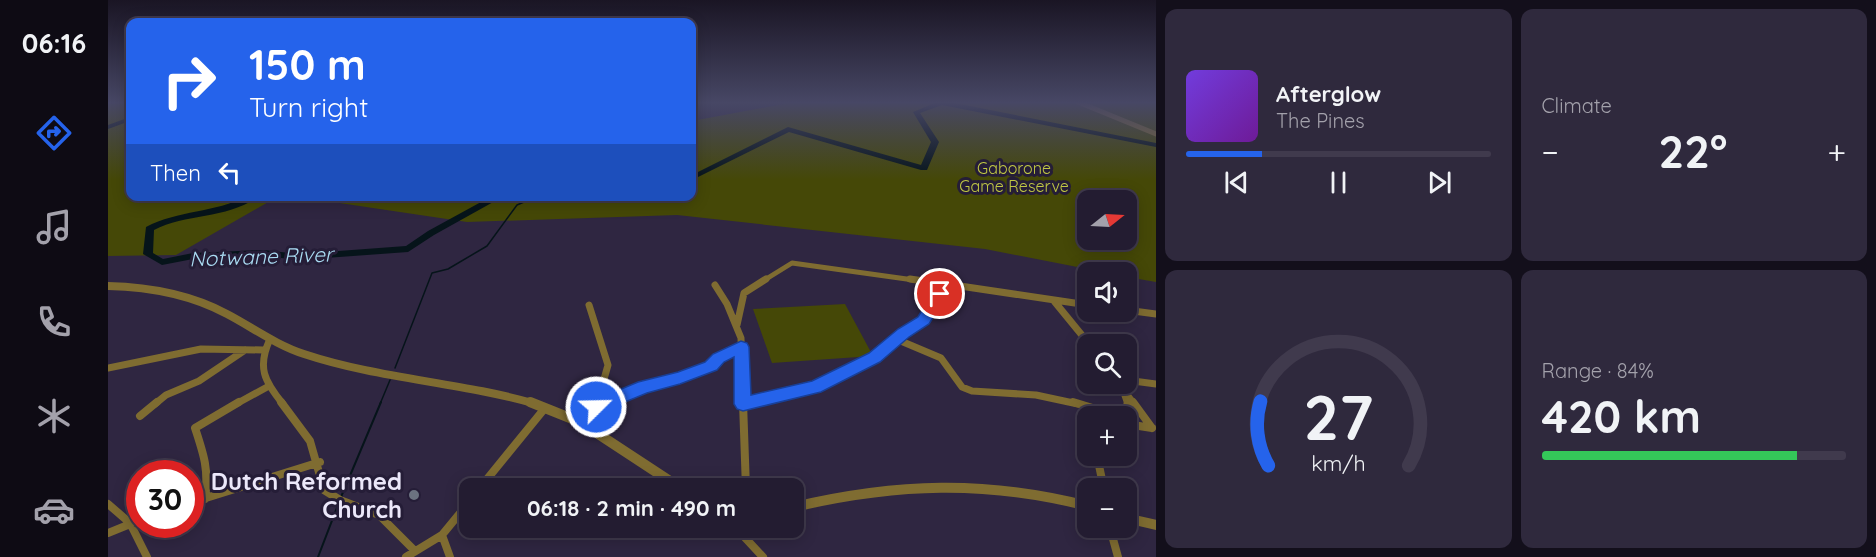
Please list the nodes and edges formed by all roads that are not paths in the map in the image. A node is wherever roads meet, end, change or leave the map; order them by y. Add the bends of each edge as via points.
1 (1141, 128) edge
2 (1156, 134) edge
3 (715, 285) dead end
4 (108, 286) edge
5 (960, 286) junction
6 (1054, 301) junction
7 (1077, 304) edge
8 (589, 305) dead end
9 (1137, 311) edge
10 (1156, 314) edge
11 (737, 326) junction
12 (1081, 334) edge
13 (270, 339) junction
14 (896, 339) junction
15 (741, 347) junction
16 (245, 350) junction
17 (263, 350) junction
18 (108, 368) edge
19 (1137, 381) edge
20 (1156, 384) edge
21 (269, 386) junction
22 (1128, 396) joint
23 (743, 404) junction
24 (1085, 406) edge
25 (1129, 406) edge
26 (546, 407) junction
27 (596, 407) junction
28 (140, 416) dead end
29 (572, 418) junction
30 (1137, 426) edge
31 (1154, 429) edge
32 (320, 462) junction
33 (488, 478) edge
34 (665, 478) edge
35 (746, 478) edge
36 (205, 499) joint
37 (1077, 503) edge
38 (108, 504) edge
39 (804, 505) edge
40 (459, 514) edge
41 (126, 515) edge
42 (1137, 521) edge
43 (126, 525) edge
44 (1156, 525) edge
45 (108, 533) edge
46 (442, 535) junction
47 (141, 538) edge
48 (745, 538) edge
49 (1113, 538) edge
50 (415, 551) junction
51 (147, 557) edge
52 (406, 557) edge
53 (450, 557) edge
54 (763, 557) edge
55 (1118, 557) edge

1 - 2 street
3 - 11 street
4 - 13 street via 176,293 226,313
5 - 6 street
5 - 11 street via 792,263 744,293
5 - 14 street via 940,294 924,321
6 - 7 street
6 - 12 street
8 - 27 street via 608,365
9 - 10 street
11 - 15 street
13 - 17 street
13 - 26 street via 315,357
14 - 23 street via 875,357 815,387
14 - 24 street via 941,358 962,387 972,391 1036,395
15 - 23 street
15 - 27 street via 718,358 711,366
16 - 17 street
16 - 18 street via 189,351
16 - 28 street via 199,381 165,395
17 - 21 street via 262,370
19 - 20 street
21 - 32 street via 306,433
21 - 36 street via 195,428 206,461
22 - 25 street
22 - 31 street
23 - 35 street
26 - 29 street
26 - 33 street
27 - 29 street
29 - 34 street
30 - 31 street
32 - 36 street
32 - 50 street via 326,493 379,515
37 - 39 street via 950,486 857,495
38 - 41 street
40 - 46 street
42 - 44 street
43 - 45 street
46 - 50 street
46 - 53 street
47 - 51 street
48 - 54 street
49 - 55 street
50 - 52 street

